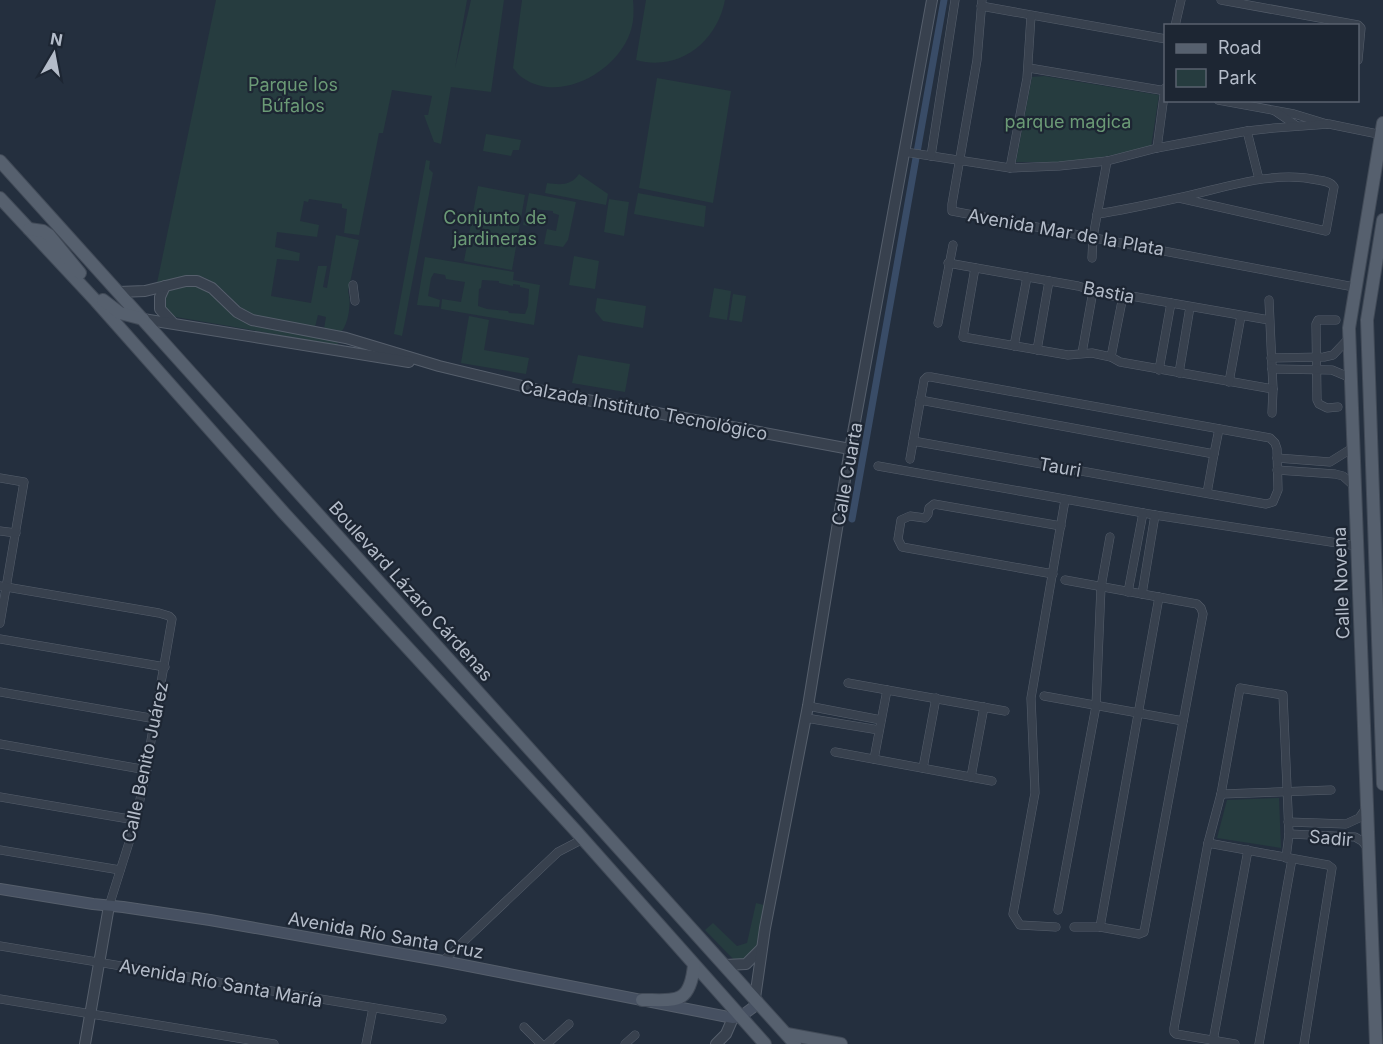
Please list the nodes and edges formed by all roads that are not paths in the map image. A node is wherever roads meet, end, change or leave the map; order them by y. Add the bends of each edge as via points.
1 (932, 0) edge
2 (955, 0) edge
3 (1181, 0) edge
4 (1221, 0) edge
5 (981, 3) edge
6 (1031, 16) junction
7 (1175, 24) edge
8 (1353, 24) edge
9 (1359, 26) edge
10 (1164, 39) edge
11 (1359, 49) edge
12 (1029, 68) junction
13 (1164, 90) edge
14 (1164, 97) edge
15 (1229, 102) edge
16 (1274, 110) junction
17 (1329, 124) junction
18 (1301, 127) junction
19 (1274, 128) junction
20 (1247, 130) junction
21 (1382, 131) edge
22 (1157, 148) junction
23 (908, 153) junction
24 (928, 155) junction
25 (0, 161) edge
26 (961, 161) junction
27 (1107, 161) junction
28 (1010, 168) junction
29 (1259, 179) junction
30 (0, 198) edge
31 (1179, 198) junction
32 (1097, 214) junction
33 (1383, 220) edge
34 (29, 229) junction
35 (1093, 237) junction
36 (952, 245) dead end
37 (1092, 258) dead end
38 (948, 263) junction
39 (975, 268) junction
40 (1027, 277) junction
41 (1049, 281) junction
42 (353, 285) dead end
43 (165, 286) junction
44 (1354, 287) junction
45 (1377, 288) edge
46 (1093, 291) junction
47 (119, 292) junction
48 (1123, 296) junction
49 (1269, 300) dead end
50 (354, 301) dead end
51 (1171, 303) junction
52 (1190, 307) junction
53 (1241, 316) junction
54 (143, 319) junction
55 (1269, 320) junction
56 (1336, 320) dead end
57 (173, 323) junction
58 (939, 323) dead end
59 (340, 336) junction
60 (1349, 338) junction
61 (1014, 346) junction
62 (338, 350) junction
63 (1037, 350) junction
64 (1082, 352) junction
65 (1111, 357) junction
66 (1316, 357) junction
67 (1271, 358) junction
68 (439, 366) junction
69 (1159, 369) junction
70 (1272, 369) junction
71 (1316, 369) junction
72 (1179, 373) junction
73 (1351, 378) junction
74 (1229, 382) junction
75 (1273, 389) junction
76 (920, 400) junction
77 (1338, 407) dead end
78 (1272, 413) dead end
79 (1219, 429) junction
80 (913, 441) junction
81 (1354, 447) junction
82 (850, 449) junction
83 (1377, 451) edge
84 (1214, 454) junction
85 (1277, 458) junction
86 (910, 459) dead end
87 (1319, 462) junction
88 (878, 466) dead end
89 (1277, 470) junction
90 (1319, 473) junction
91 (1378, 476) edge
92 (0, 478) edge
93 (1355, 487) junction
94 (1208, 493) junction
95 (302, 497) junction
96 (1065, 500) junction
97 (283, 512) junction
98 (1143, 513) junction
99 (1155, 515) junction
100 (1061, 526) junction
101 (0, 531) edge
102 (16, 533) junction
103 (1110, 537) dead end
104 (1358, 546) junction
105 (1374, 546) junction
106 (1053, 574) junction
107 (1065, 580) dead end
108 (3, 587) edge
109 (1101, 587) junction
110 (1128, 592) junction
111 (1142, 594) junction
112 (1159, 597) junction
113 (0, 623) edge
114 (0, 639) edge
115 (165, 667) junction
116 (848, 683) dead end
117 (887, 690) junction
118 (0, 692) edge
119 (1044, 696) dead end
120 (936, 698) junction
121 (808, 706) junction
122 (1096, 706) junction
123 (984, 707) junction
124 (1005, 711) dead end
125 (1138, 713) junction
126 (806, 718) junction
127 (156, 719) junction
128 (881, 720) junction
129 (1183, 721) junction
130 (506, 724) junction
131 (879, 730) junction
132 (486, 735) junction
133 (0, 744) edge
134 (835, 752) dead end
135 (874, 759) junction
136 (923, 768) junction
137 (147, 770) junction
138 (971, 777) junction
139 (992, 781) dead end
140 (1383, 784) edge
141 (1331, 790) dead end
142 (1288, 792) junction
143 (1221, 794) junction
144 (0, 797) edge
145 (1367, 807) junction
146 (135, 820) junction
147 (1288, 822) junction
148 (570, 824) junction
149 (598, 824) junction
150 (1289, 834) junction
151 (583, 839) junction
152 (1208, 843) junction
153 (615, 844) junction
154 (0, 849) edge
155 (1369, 849) junction
156 (1248, 850) junction
157 (1289, 858) junction
158 (120, 870) junction
159 (0, 889) edge
160 (109, 906) junction
161 (1058, 910) dead end
162 (1056, 927) dead end
163 (1074, 927) dead end
164 (1100, 927) junction
165 (0, 946) edge
166 (761, 948) junction
167 (443, 961) junction
168 (99, 962) junction
169 (694, 965) junction
170 (725, 966) junction
171 (0, 999) edge
172 (642, 1000) junction
173 (757, 1000) junction
174 (373, 1008) junction
175 (90, 1014) junction
176 (736, 1018) junction
177 (442, 1019) dead end
178 (569, 1024) dead end
179 (524, 1027) dead end
180 (635, 1035) dead end
181 (791, 1039) edge
182 (1213, 1041) junction
183 (85, 1044) edge
184 (274, 1044) edge
185 (366, 1044) edge
186 (541, 1044) edge
187 (547, 1044) edge
188 (625, 1044) edge
189 (716, 1044) edge
190 (765, 1044) edge
191 (841, 1044) edge
192 (1235, 1044) edge
193 (1259, 1044) edge
194 (1304, 1044) edge
195 (1376, 1044) edge

1 - 23 street, Calle Cuarta
2 - 24 street
3 - 7 street
4 - 8 street
5 - 6 street
5 - 26 street, Avenida Mar de la Plata via 977,60
6 - 10 street
6 - 12 street
9 - 11 street
12 - 13 street
12 - 28 street
14 - 22 street
15 - 16 street
16 - 17 street
16 - 18 street
16 - 19 street via 1280,120
17 - 18 street
17 - 21 street
18 - 19 street
19 - 20 street
20 - 22 street
20 - 29 street
21 - 44 main road, Calle Novena
22 - 27 street
23 - 24 street
23 - 82 street, Calle Cuarta
24 - 26 street
25 - 47 main road, Boulevard Lázaro Cárdenas
26 - 28 street
26 - 35 street, Avenida Mar de la Plata via 952,211
27 - 28 street
27 - 32 street
29 - 31 street
29 - 31 street via 1304,177 1334,184 1328,230
30 - 34 main road
31 - 32 street
32 - 35 street
33 - 45 main road, Calle Novena
34 - 54 main road via 49,235 112,308
34 - 97 main road
35 - 37 street
35 - 44 street, Avenida Mar de la Plata
36 - 38 street
38 - 39 street, Bastia
38 - 58 street
39 - 40 street, Bastia
39 - 61 street via 963,337
40 - 41 street, Bastia
40 - 61 street
41 - 46 street, Bastia
41 - 63 street
42 - 50 street
43 - 47 street, Calzada Instituto Tecnológico
43 - 57 street via 160,309
43 - 59 street, Calzada Instituto Tecnológico via 197,281 212,288 248,319
44 - 60 main road, Calle Novena
45 - 83 main road, Calle Novena via 1367,320
46 - 48 street, Bastia
46 - 64 street
47 - 54 main road, Boulevard Lázaro Cárdenas
48 - 51 street, Bastia
48 - 65 street
49 - 55 street
51 - 52 street, Bastia
51 - 69 street
52 - 53 street, Bastia
52 - 72 street
53 - 55 street, Bastia
53 - 74 street
54 - 57 street, Calzada Instituto Tecnológico
54 - 95 main road, Boulevard Lázaro Cárdenas
55 - 67 street
56 - 66 street via 1318,320
57 - 62 street, Calzada Instituto Tecnológico
59 - 62 street
59 - 68 street, Calzada Instituto Tecnológico
60 - 66 street via 1334,355
60 - 73 main road, Calle Novena
61 - 63 street
62 - 68 street, Calzada Instituto Tecnológico
63 - 64 street via 1068,355
64 - 65 street
65 - 69 street
66 - 67 street
66 - 71 street
67 - 70 street
68 - 82 street, Calzada Instituto Tecnológico via 555,394
69 - 72 street
70 - 71 street
70 - 75 street
71 - 73 street via 1332,370
71 - 77 street via 1319,404
72 - 74 street
73 - 81 main road, Calle Novena
74 - 75 street
75 - 78 street
76 - 79 street via 924,380 931,377
76 - 80 street
76 - 84 street
79 - 84 street
79 - 85 street via 1270,438 1275,443
80 - 86 street
80 - 94 street, Tauri
81 - 87 street via 1336,460
81 - 93 main road, Calle Novena
82 - 121 street, Calle Cuarta
83 - 91 main road, Calle Novena
84 - 94 street
85 - 87 street
85 - 89 street
87 - 90 street
88 - 96 street
89 - 90 street
89 - 94 street, Tauri via 1278,490 1269,504
90 - 93 street via 1343,476
91 - 105 main road, Calle Novena
92 - 102 street via 24,482
93 - 104 main road, Calle Novena
95 - 97 main road via 289,499
95 - 130 main road, Boulevard Lázaro Cárdenas
96 - 98 street
96 - 100 street
97 - 132 main road
98 - 99 street
98 - 110 street
99 - 104 street
99 - 111 street
100 - 106 street
100 - 106 street via 934,504 925,518 910,516 901,520 898,538 902,547
101 - 102 street
102 - 108 street
103 - 109 street
104 - 105 main road
104 - 145 main road, Calle Novena
105 - 140 main road, Calle Novena
106 - 162 street via 1031,698 1035,793 1013,914 1020,925
107 - 109 street
108 - 113 street
108 - 115 street, Calle Benito Juárez via 171,617
109 - 110 street
109 - 122 street
110 - 111 street
111 - 112 street
112 - 125 street
112 - 129 street via 1197,604 1203,614
114 - 115 street
115 - 127 street, Calle Benito Juárez
116 - 117 street
117 - 120 street
117 - 128 street
118 - 127 street
119 - 122 street
120 - 123 street
120 - 136 street
121 - 126 street, Calle Cuarta
121 - 128 street
122 - 125 street
122 - 161 street
123 - 124 street
123 - 138 street
125 - 129 street
125 - 164 street
126 - 131 street
126 - 166 street, Calle Cuarta
127 - 137 street, Calle Benito Juárez
128 - 131 street
129 - 164 street via 1144,933
130 - 132 main road via 492,726
130 - 149 main road, Boulevard Lázaro Cárdenas
131 - 135 street
132 - 148 main road
133 - 137 street
134 - 135 street
135 - 136 street
136 - 138 street
137 - 146 street, Calle Benito Juárez
138 - 139 street
141 - 142 street
142 - 143 street
142 - 143 street via 1282,695 1240,688
142 - 147 street
143 - 152 street
144 - 146 street
145 - 147 street, Sadir via 1359,818 1346,824
145 - 155 main road, Calle Novena
146 - 158 street, Calle Benito Juárez
147 - 150 street
148 - 149 main road
148 - 151 main road
149 - 153 main road, Boulevard Lázaro Cárdenas
150 - 155 street, Sadir via 1355,837
150 - 157 street
151 - 153 main road via 598,838
151 - 167 street via 558,852
151 - 169 main road
152 - 156 street
152 - 182 street via 1173,1032
153 - 170 main road, Boulevard Lázaro Cárdenas
154 - 158 street
155 - 195 main road, Calle Novena
156 - 157 street
156 - 182 street
157 - 193 street
157 - 194 street via 1332,868
158 - 160 street, Calle Benito Juárez
159 - 160 main road, Avenida Río Santa Cruz
160 - 167 main road, Avenida Río Santa Cruz
160 - 168 street
163 - 164 street
165 - 168 street, Avenida Río Santa María
166 - 170 street via 746,964
166 - 173 street, Calle Cuarta
167 - 172 main road, Avenida Río Santa Cruz
168 - 174 street, Avenida Río Santa María
168 - 175 street
169 - 172 main road via 691,985 681,997
169 - 176 main road
170 - 173 main road, Boulevard Lázaro Cárdenas
171 - 175 street
172 - 176 main road, Avenida Río Santa Cruz
173 - 176 main road
173 - 181 main road, Boulevard Lázaro Cárdenas
174 - 177 street, Avenida Río Santa María
174 - 185 street
175 - 183 street
175 - 184 street
176 - 189 street
176 - 190 main road
178 - 187 street
179 - 186 street
180 - 188 street
181 - 191 main road
182 - 192 street

